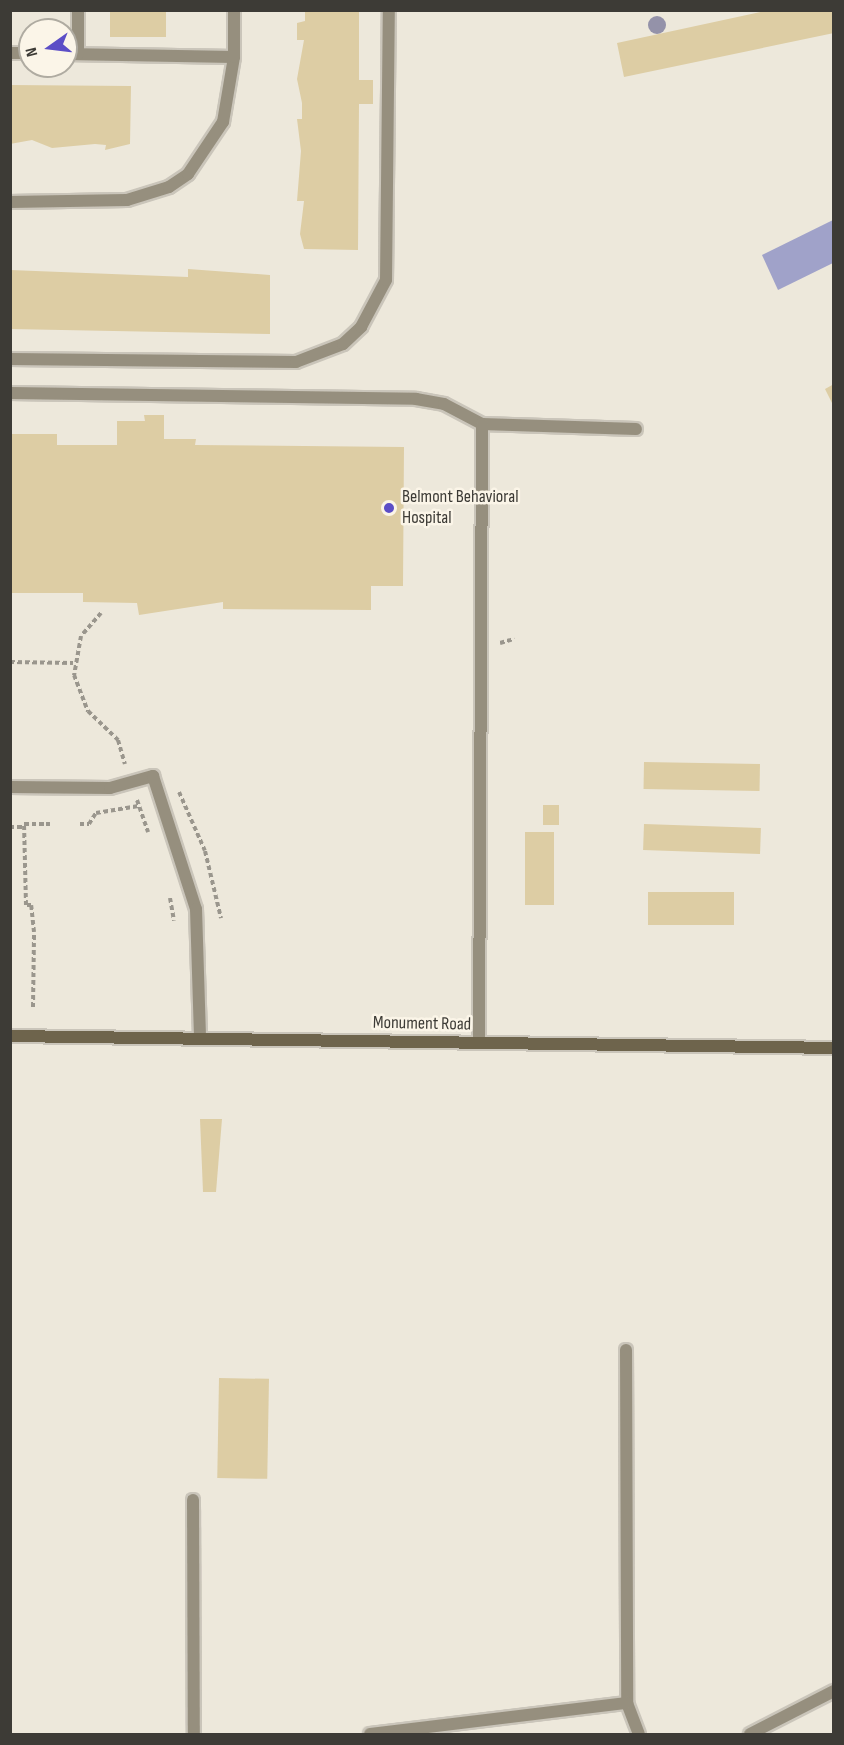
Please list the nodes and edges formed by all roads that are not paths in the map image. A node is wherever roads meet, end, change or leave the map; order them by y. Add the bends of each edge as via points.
1 (234, 10) edge
2 (389, 10) edge
3 (78, 54) edge
4 (234, 57) junction
5 (10, 202) edge
6 (10, 359) edge
7 (10, 393) edge
8 (482, 424) junction
9 (636, 429) dead end
10 (10, 787) edge
11 (10, 1036) edge
12 (200, 1038) junction
13 (479, 1043) junction
14 (834, 1048) edge
15 (626, 1350) dead end
16 (193, 1500) dead end
17 (834, 1690) edge
18 (627, 1703) junction
19 (194, 1734) edge
20 (370, 1734) edge
21 (639, 1734) edge
22 (750, 1734) edge

1 - 4 street
2 - 6 street via 386,280 361,327 343,344 296,362
3 - 4 street
4 - 5 street via 230,98 215,141 169,187 98,203
7 - 8 street via 416,399 444,404
8 - 9 street
8 - 13 street
10 - 12 street via 110,788 153,776 196,909
11 - 12 street, Monument Road
12 - 13 street, Monument Road
13 - 14 street, Monument Road
15 - 18 street
16 - 19 street
17 - 22 street
18 - 20 street
18 - 21 street

